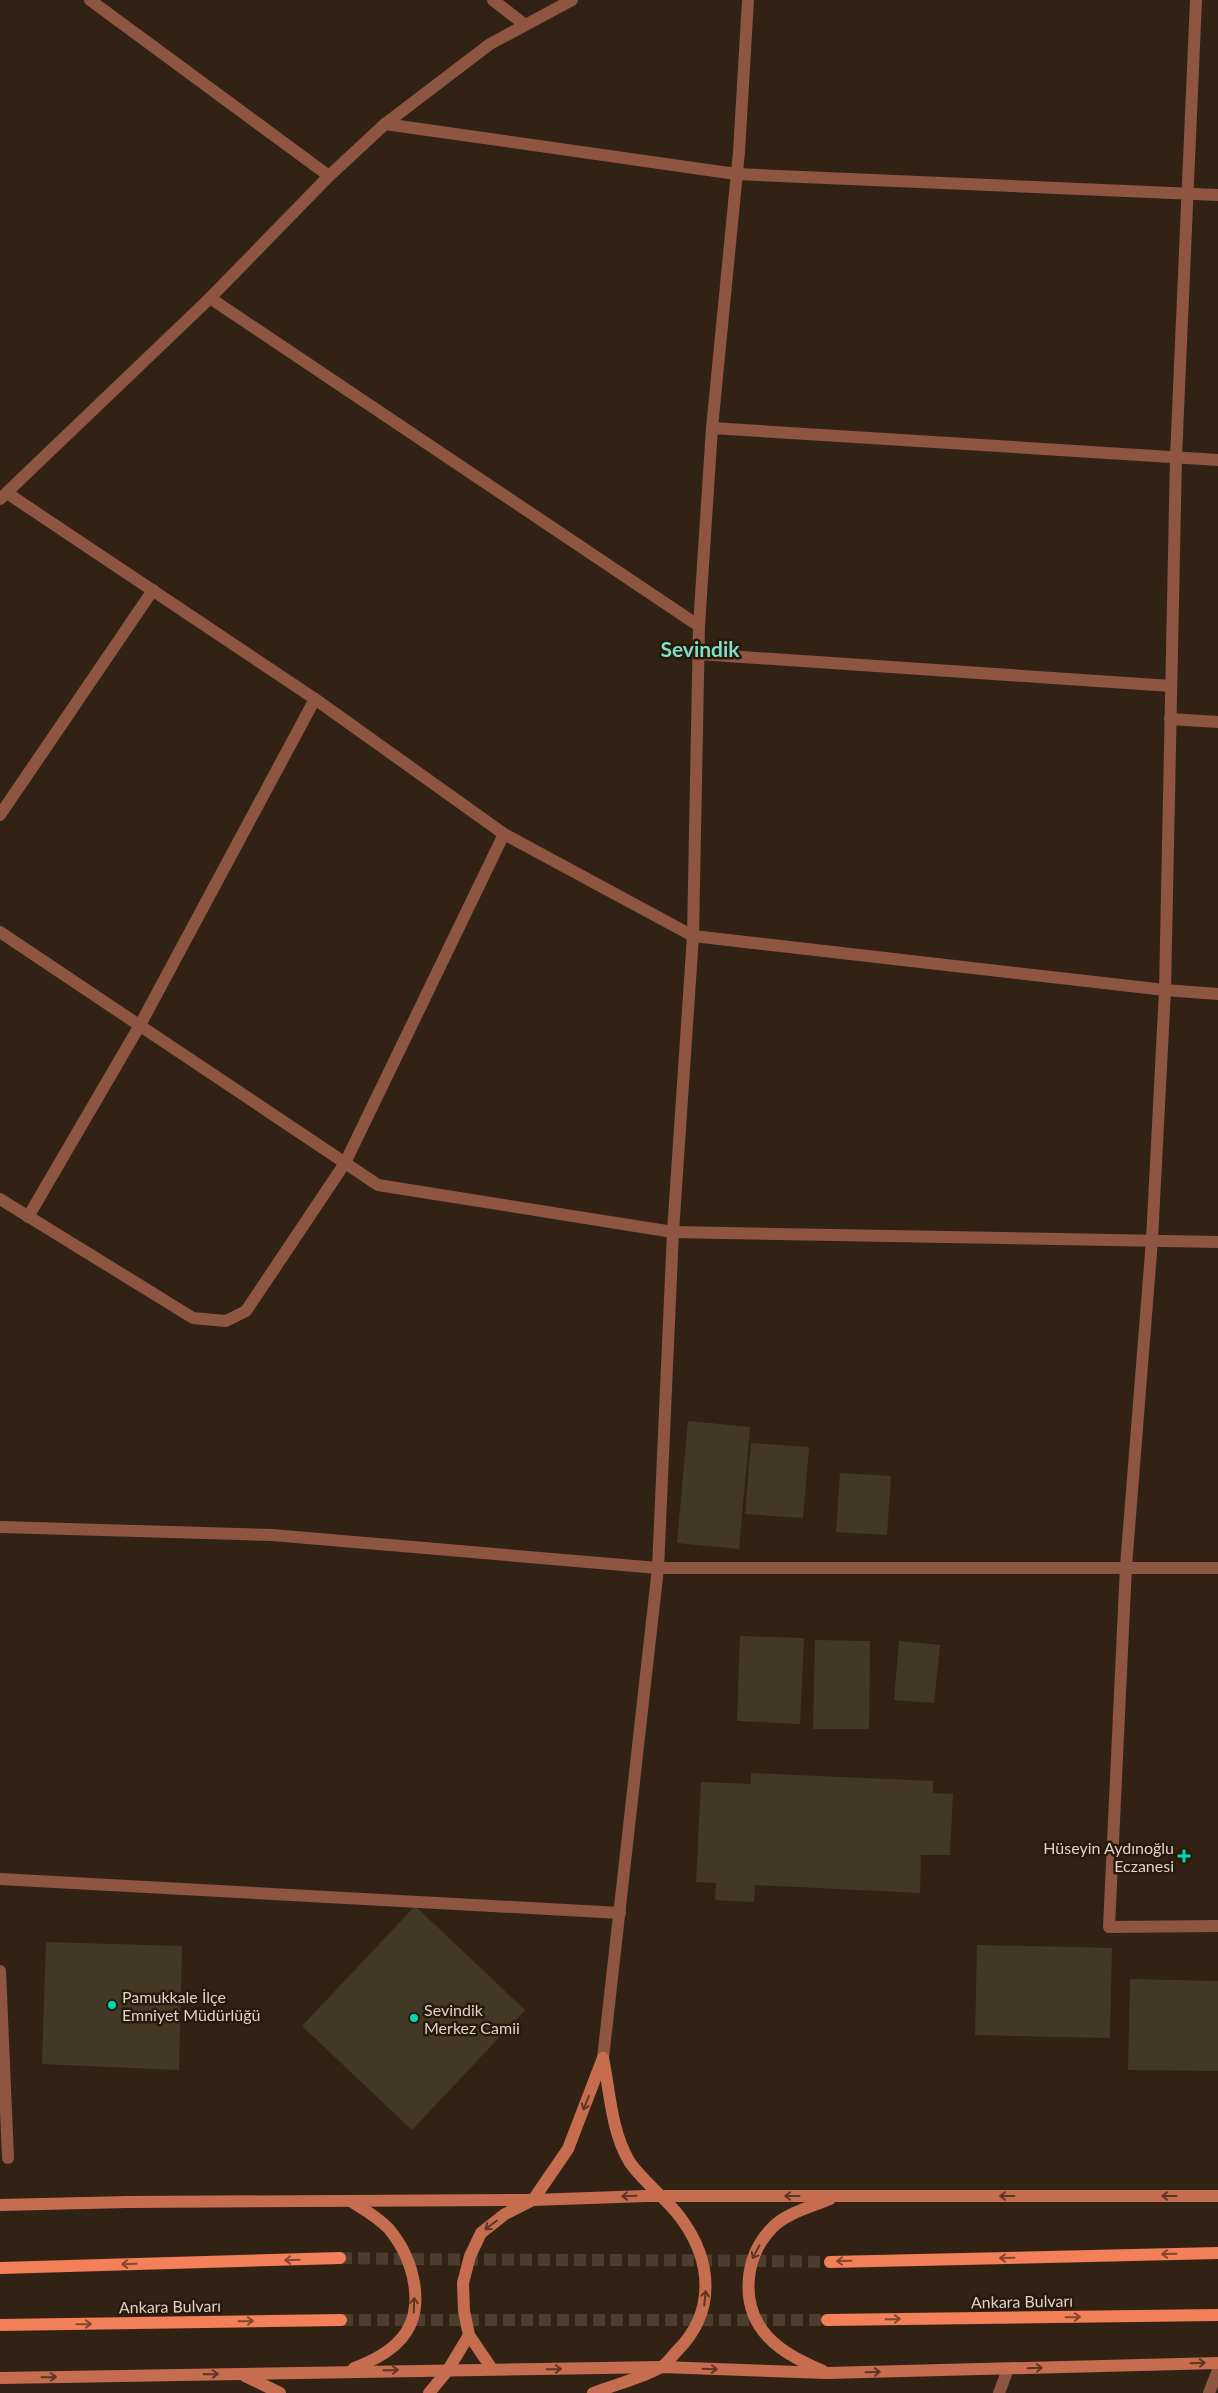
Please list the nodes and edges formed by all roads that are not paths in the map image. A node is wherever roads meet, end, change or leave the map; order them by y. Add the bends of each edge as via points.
1 (90, 0) edge
2 (493, 0) edge
3 (572, 0) edge
4 (748, 0) edge
5 (1196, 0) edge
6 (525, 25) junction
7 (385, 124) junction
8 (736, 174) junction
9 (329, 176) junction
10 (1187, 192) junction
11 (1218, 195) edge
12 (210, 298) junction
13 (712, 428) junction
14 (1176, 457) junction
15 (1218, 460) edge
16 (3, 496) edge
17 (152, 590) junction
18 (699, 626) junction
19 (698, 654) junction
20 (1171, 686) junction
21 (315, 699) junction
22 (1170, 719) junction
23 (1218, 722) edge
24 (0, 815) edge
25 (504, 834) junction
26 (0, 932) edge
27 (693, 936) junction
28 (1166, 990) junction
29 (1218, 994) edge
30 (140, 1025) junction
31 (345, 1164) junction
32 (0, 1199) edge
33 (28, 1217) junction
34 (674, 1232) junction
35 (1152, 1240) junction
36 (1218, 1242) edge
37 (0, 1527) edge
38 (1126, 1566) junction
39 (658, 1568) junction
40 (1218, 1568) edge
41 (0, 1879) edge
42 (620, 1913) junction
43 (1218, 1926) edge
44 (0, 1972) edge
45 (604, 2058) junction
46 (8, 2158) dead end
47 (663, 2196) junction
48 (836, 2196) junction
49 (1218, 2196) edge
50 (534, 2200) junction
51 (352, 2202) junction
52 (0, 2205) edge
53 (1218, 2253) edge
54 (340, 2258) tunnel mouth
55 (830, 2262) tunnel mouth
56 (0, 2268) edge
57 (1218, 2315) edge
58 (341, 2320) tunnel mouth
59 (827, 2320) tunnel mouth
60 (0, 2325) edge
61 (469, 2335) junction
62 (1218, 2363) edge
63 (662, 2367) junction
64 (1008, 2369) junction
65 (448, 2370) junction
66 (492, 2370) junction
67 (1218, 2370) edge
68 (347, 2371) junction
69 (827, 2373) junction
70 (241, 2374) junction
71 (0, 2378) edge
72 (280, 2393) edge
73 (429, 2393) edge
74 (593, 2393) edge
75 (999, 2393) edge
76 (1209, 2393) edge

1 - 9 street
2 - 6 street
3 - 6 street
4 - 8 street
5 - 10 street
6 - 7 street via 490,44
7 - 8 street
7 - 9 street
8 - 10 street
8 - 13 street
9 - 12 street
10 - 11 street
10 - 14 street
12 - 16 street
12 - 18 street
13 - 14 street
13 - 18 street
14 - 15 street
14 - 20 street
16 - 17 street
17 - 21 street
17 - 24 street
18 - 19 street
19 - 20 street
19 - 27 street
20 - 22 street
21 - 25 street
21 - 30 street
22 - 23 street
22 - 28 street
25 - 27 street
25 - 31 street
26 - 30 street
27 - 28 street
27 - 34 street
28 - 29 street
28 - 35 street
30 - 31 street
30 - 33 street
31 - 33 street via 246,1311 226,1321 193,1318
31 - 34 street via 378,1185
32 - 33 street
34 - 35 street
34 - 39 street
35 - 36 street
35 - 38 street
37 - 39 street via 272,1535
38 - 39 street
38 - 40 street
38 - 43 street via 1109,1927
39 - 42 street
41 - 42 street
42 - 45 street
44 - 46 street
45 - 47 main road via 620,2142 630,2162
45 -> 50 main road via 568,2149
48 -> 47 main road
47 -> 50 main road
63 -> 47 main road via 688,2340 705,2304 706,2276 696,2242
49 -> 48 main road
48 -> 69 main road via 795,2213 772,2228 753,2256 748,2275 750,2303 767,2336 794,2357
50 - 51 main road
50 -> 61 main road via 505,2214 481,2232 463,2283
51 - 52 main road
68 -> 51 main road via 388,2351 400,2340 410,2327 415,2301 410,2269 398,2242 376,2217
53 -> 55 main road
54 -> 56 main road
59 -> 57 main road, Ankara Bulvarı
60 -> 58 main road, Ankara Bulvarı
61 - 65 main road
61 - 66 main road
64 -> 62 main road
66 -> 63 main road
63 -> 69 main road
63 - 74 main road
69 -> 64 main road
64 - 75 street
65 - 66 main road
68 -> 65 main road
65 - 73 main road
67 - 76 street
68 - 70 main road
71 -> 70 main road
70 - 72 main road

